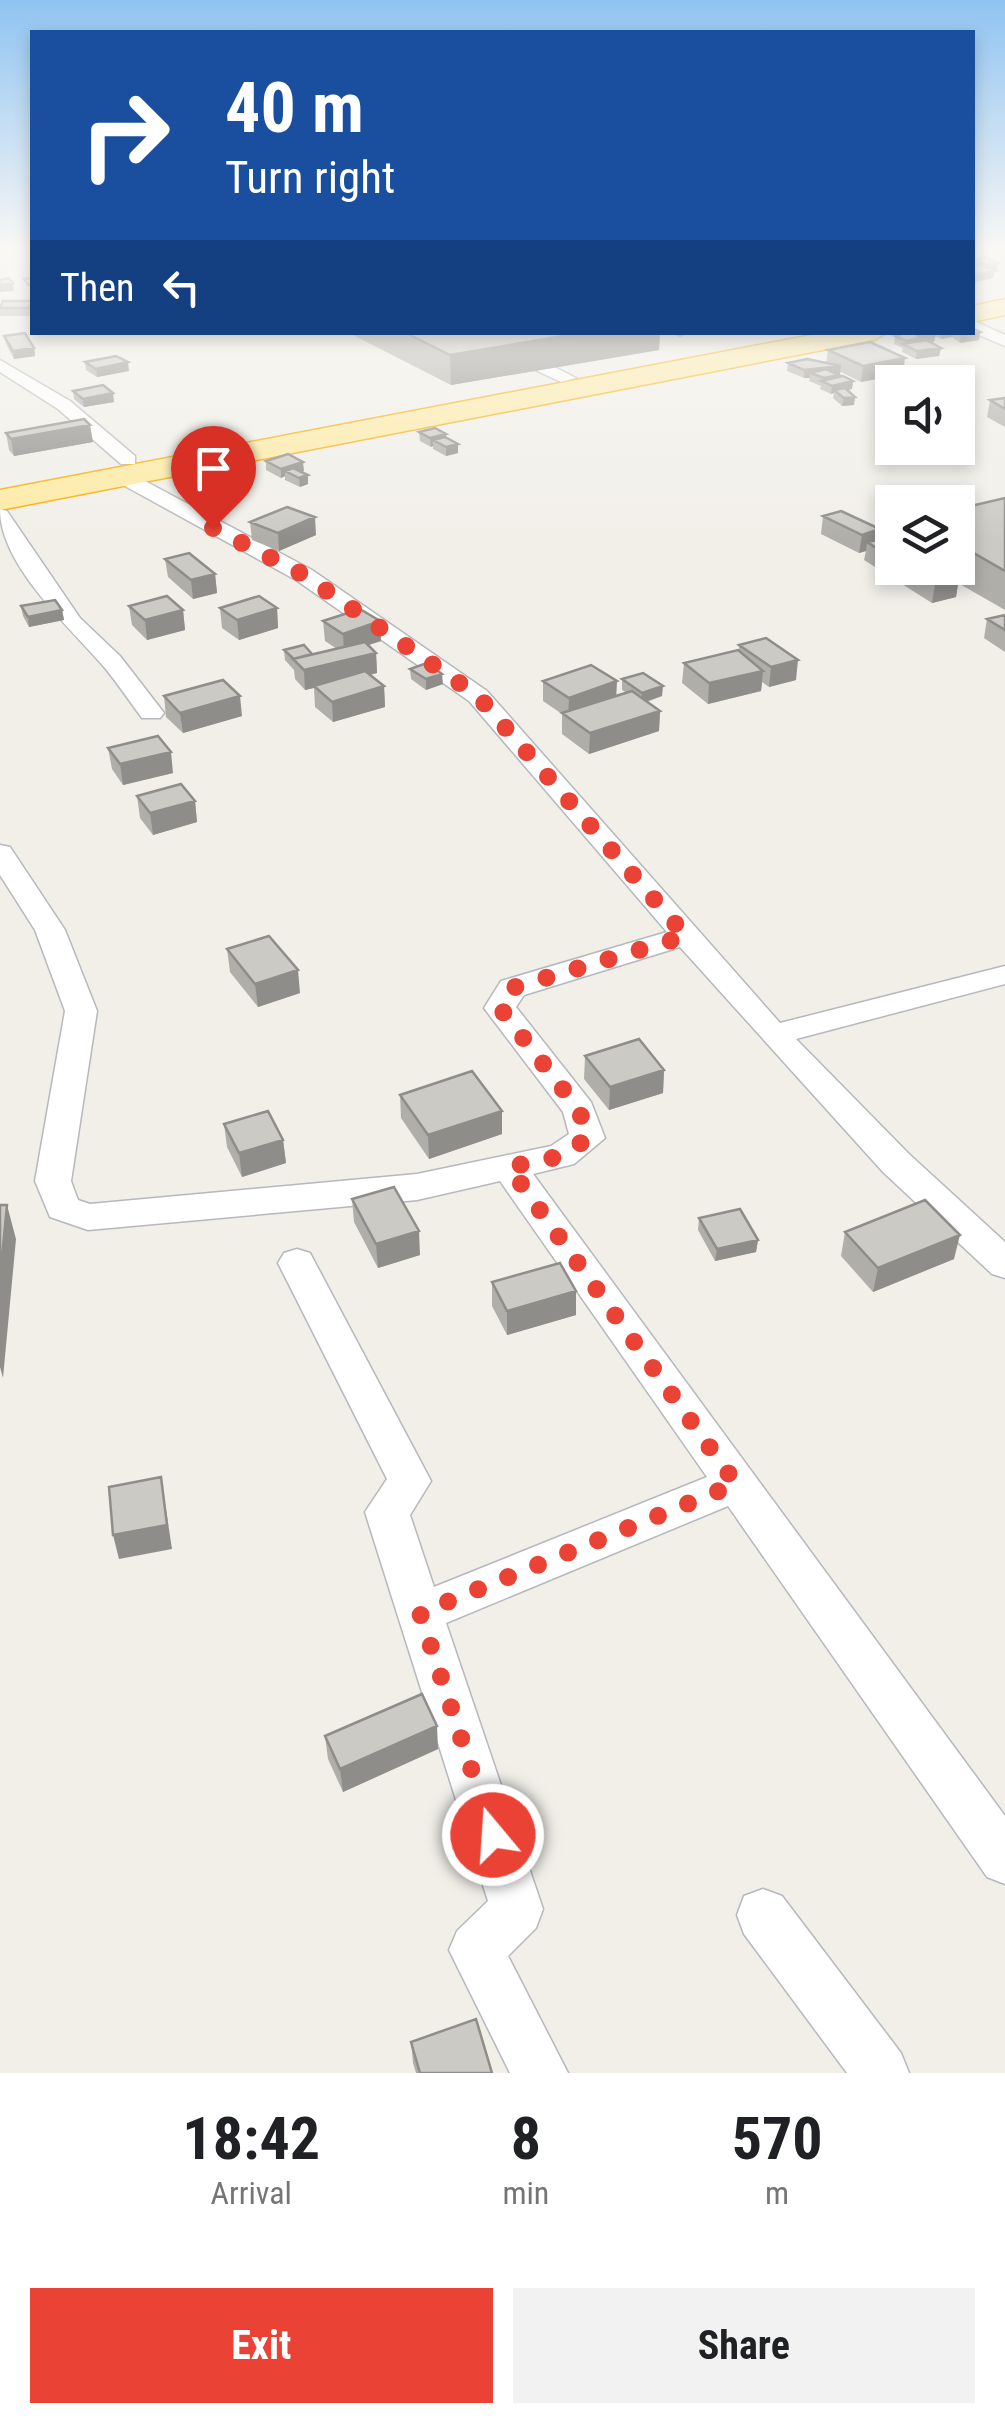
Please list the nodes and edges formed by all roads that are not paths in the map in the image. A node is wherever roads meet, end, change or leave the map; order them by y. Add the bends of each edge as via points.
1 (500, 348) edge
2 (726, 348) edge
3 (787, 348) edge
4 (0, 365) edge
5 (567, 378) junction
6 (124, 468) junction
7 (0, 484) edge
8 (0, 500) edge
9 (0, 515) edge
10 (151, 714) dead end
11 (0, 853) edge
12 (686, 936) junction
13 (1005, 974) edge
14 (774, 1036) junction
15 (509, 1167) junction
16 (297, 1263) dead end
17 (1005, 1264) edge
18 (736, 1484) junction
19 (420, 1613) junction
20 (1005, 1860) edge
21 (762, 1915) dead end
22 (540, 2073) edge
23 (881, 2073) edge

1 - 5 street
2 - 5 highway
3 - 6 highway
4 - 6 street via 64,405
5 - 6 highway
6 - 7 highway
6 - 8 highway
6 - 12 street via 304,575 478,696
9 - 10 street via 72,623 112,660
11 - 15 street via 50,930 81,1011 53,1181 63,1208 107,1216 417,1187
12 - 14 street
12 - 15 street via 512,988 500,1008 579,1110 588,1138 562,1156
13 - 14 street
14 - 17 street
15 - 18 street
16 - 19 street via 410,1481 388,1512
18 - 19 street
18 - 20 street
19 - 22 street via 517,1909 476,1950
21 - 23 street

